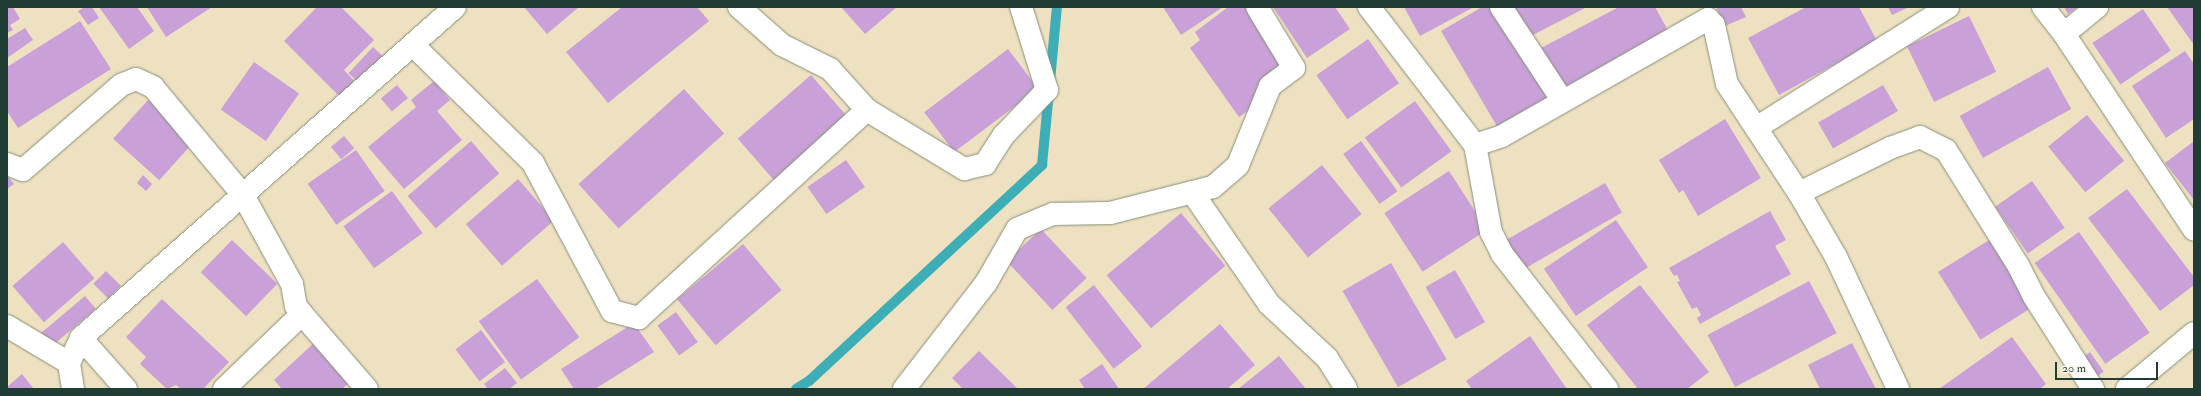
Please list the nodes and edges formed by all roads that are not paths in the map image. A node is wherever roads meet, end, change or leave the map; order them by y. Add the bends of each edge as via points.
1 (455, 7) edge
2 (739, 7) edge
3 (1257, 7) edge
4 (1369, 7) edge
5 (1501, 7) edge
6 (1948, 7) edge
7 (2043, 7) edge
8 (2098, 7) edge
9 (1023, 9) edge
10 (2064, 34) junction
11 (413, 45) junction
12 (1562, 100) junction
13 (867, 110) junction
14 (1756, 128) junction
15 (1475, 145) junction
16 (7, 164) edge
17 (1192, 192) junction
18 (1799, 193) junction
19 (243, 195) junction
20 (2194, 230) edge
21 (302, 314) junction
22 (7, 326) edge
23 (2194, 333) edge
24 (81, 338) junction
25 (69, 363) junction
26 (73, 389) edge
27 (126, 389) edge
28 (224, 389) edge
29 (367, 389) edge
30 (904, 389) edge
31 (1346, 389) edge
32 (1607, 389) edge
33 (1898, 389) edge
34 (2093, 389) edge
35 (2127, 389) edge

1 - 11 street
2 - 13 street via 782,45 830,69
3 - 17 street via 1294,68 1270,86 1238,165 1213,187
4 - 15 street
5 - 12 street
6 - 14 street
7 - 10 street
8 - 10 street
9 - 13 street via 1048,90 1004,136 985,164 964,169
10 - 20 street
11 - 13 street via 534,163 612,311 639,318
11 - 19 street
12 - 14 street via 1708,19 1714,25 1727,84
12 - 15 street via 1502,136
14 - 18 street
15 - 32 street via 1491,232 1502,254
16 - 19 street via 23,170 121,85 136,80 153,87
17 - 30 street via 1110,213 1053,214 1017,229 986,283
17 - 31 street via 1269,304 1327,358
18 - 33 street via 1836,257
18 - 34 street via 1890,148 1920,137 1946,150
19 - 21 street via 292,284 296,306
19 - 24 street
21 - 28 street
21 - 29 street
22 - 25 street
23 - 35 street
24 - 25 street
24 - 27 street
25 - 26 street

